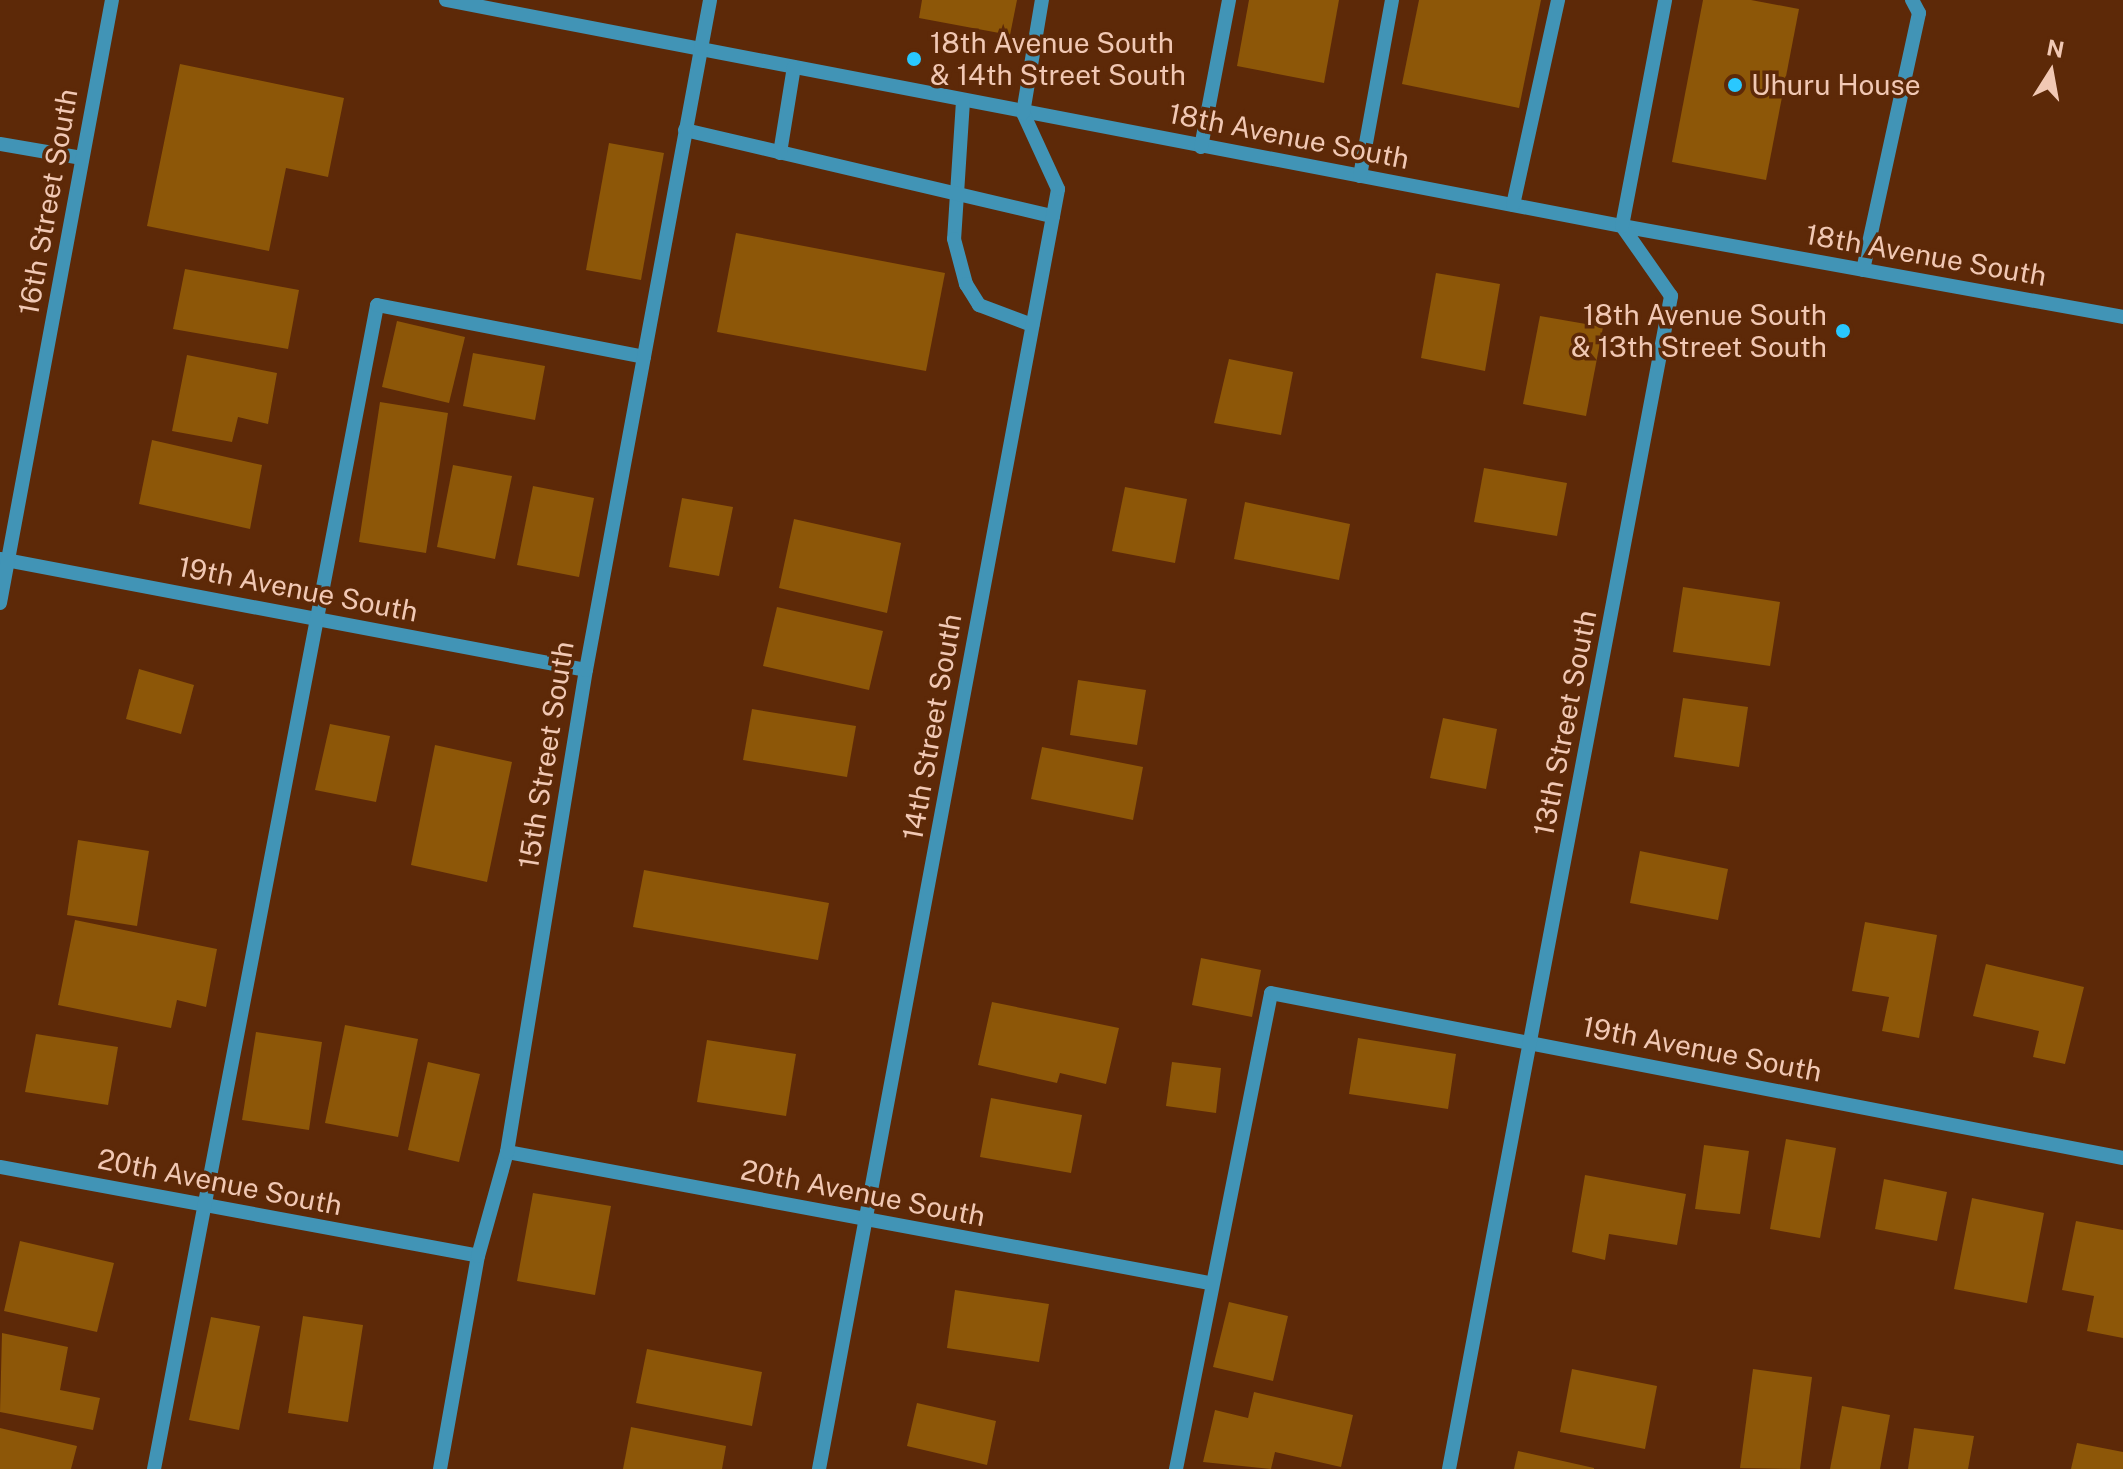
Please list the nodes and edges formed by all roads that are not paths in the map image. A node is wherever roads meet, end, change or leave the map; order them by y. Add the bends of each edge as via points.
1 (112, 0) edge
2 (446, 0) edge
3 (710, 0) edge
4 (1042, 0) edge
5 (1229, 0) edge
6 (1392, 0) edge
7 (1558, 0) edge
8 (1665, 0) edge
9 (1912, 0) edge
10 (702, 50) junction
11 (794, 67) junction
12 (963, 101) junction
13 (1023, 113) junction
14 (685, 130) junction
15 (0, 144) edge
16 (1201, 147) junction
17 (780, 153) junction
18 (82, 158) junction
19 (1360, 176) junction
20 (954, 195) junction
21 (1513, 205) junction
22 (1053, 216) junction
23 (1622, 226) junction
24 (1863, 270) junction
25 (2123, 317) edge
26 (1032, 325) junction
27 (644, 357) junction
28 (4, 559) edge
29 (0, 603) edge
30 (319, 619) junction
31 (586, 670) junction
32 (1531, 1043) junction
33 (507, 1152) junction
34 (2123, 1158) edge
35 (0, 1167) edge
36 (205, 1205) junction
37 (867, 1220) junction
38 (478, 1256) junction
39 (1210, 1283) junction
40 (154, 1469) edge
41 (440, 1469) edge
42 (819, 1469) edge
43 (1176, 1469) edge
44 (1449, 1469) edge

1 - 18 street, 16th Street South
2 - 10 street, 18th Avenue South
3 - 10 street, 15th Street South
4 - 13 street
5 - 16 street
6 - 19 street
7 - 21 street
8 - 23 street
9 - 24 street via 1919,13
10 - 11 street, 18th Avenue South
10 - 14 street, 15th Street South
11 - 12 street, 18th Avenue South
11 - 17 street
12 - 13 street, 18th Avenue South
12 - 20 street
13 - 16 street, 18th Avenue South
13 - 22 street, 14th Street South via 1058,189
14 - 17 street
14 - 27 street, 15th Street South
15 - 18 street
16 - 19 street, 18th Avenue South
17 - 20 street
18 - 28 street, 16th Street South
19 - 21 street, 18th Avenue South
20 - 22 street
20 - 26 street via 954,239 966,284 979,305
21 - 23 street, 18th Avenue South
22 - 26 street, 14th Street South
23 - 24 street, 18th Avenue South
23 - 32 street, 13th Street South via 1671,296
24 - 25 street, 18th Avenue South
26 - 37 street, 14th Street South
27 - 30 street via 377,305
27 - 31 street, 15th Street South
28 - 29 street, 16th Street South
28 - 30 street, 19th Avenue South
30 - 31 street, 19th Avenue South
30 - 36 street
31 - 33 street, 15th Street South
32 - 34 street, 19th Avenue South
32 - 39 street, 19th Avenue South via 1271,993
32 - 44 street, 13th Street South
33 - 37 street, 20th Avenue South
33 - 38 street, 15th Street South
35 - 36 street, 20th Avenue South
36 - 38 street, 20th Avenue South
36 - 40 street
37 - 39 street, 20th Avenue South
37 - 42 street, 14th Street South
38 - 41 street, 15th Street South
39 - 43 street

